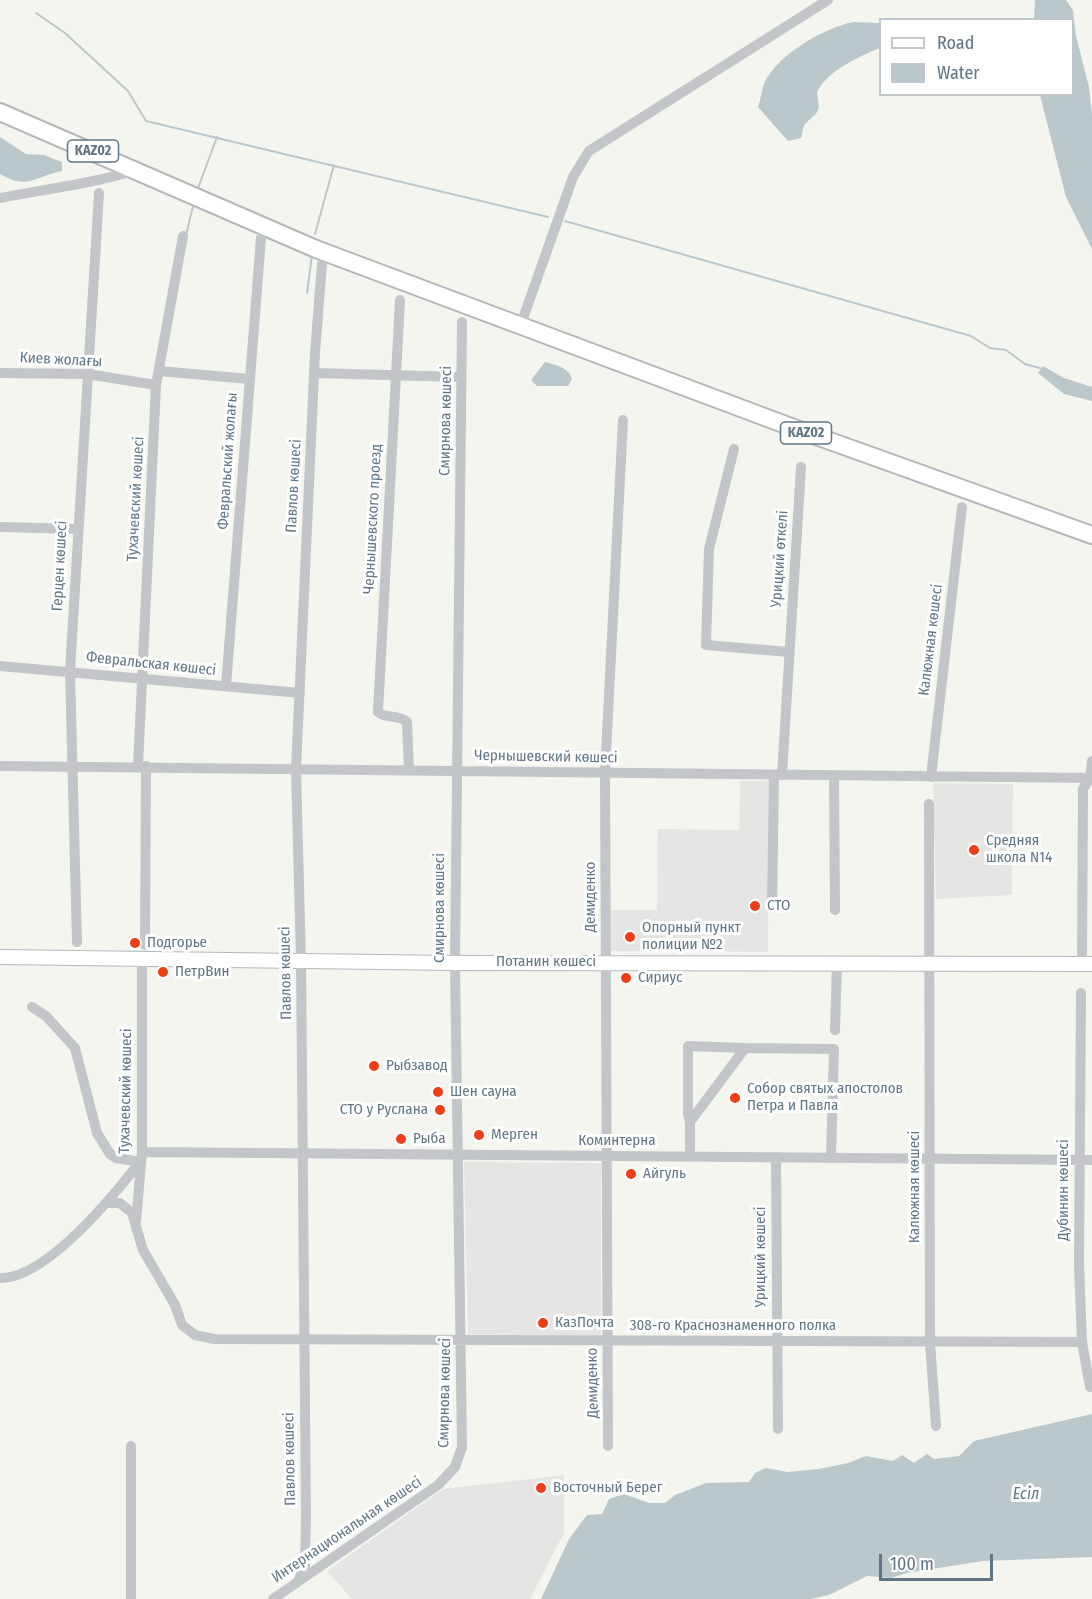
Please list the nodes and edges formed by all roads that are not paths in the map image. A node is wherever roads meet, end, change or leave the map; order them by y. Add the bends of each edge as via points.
1 (828, 0) edge
2 (0, 112) edge
3 (136, 170) junction
4 (99, 193) dead end
5 (0, 198) edge
6 (183, 236) dead end
7 (261, 238) dead end
8 (316, 253) junction
9 (400, 300) dead end
10 (462, 322) dead end
11 (520, 327) junction
12 (159, 371) junction
13 (0, 373) edge
14 (314, 373) junction
15 (87, 374) junction
16 (395, 375) junction
17 (461, 377) junction
18 (249, 379) junction
19 (156, 385) junction
20 (623, 420) dead end
21 (734, 449) dead end
22 (801, 467) dead end
23 (962, 507) dead end
24 (0, 527) edge
25 (78, 529) junction
26 (1092, 535) edge
27 (789, 652) junction
28 (0, 666) edge
29 (70, 671) junction
30 (143, 679) junction
31 (226, 686) junction
32 (300, 693) junction
33 (1092, 761) edge
34 (0, 766) edge
35 (72, 766) junction
36 (142, 766) junction
37 (297, 769) junction
38 (409, 770) junction
39 (456, 771) junction
40 (605, 773) junction
41 (778, 775) junction
42 (834, 775) junction
43 (931, 777) junction
44 (1091, 778) edge
45 (929, 804) dead end
46 (772, 908) dead end
47 (835, 910) dead end
48 (77, 942) dead end
49 (145, 945) dead end
50 (0, 957) edge
51 (142, 960) junction
52 (302, 961) junction
53 (606, 962) junction
54 (929, 962) junction
55 (454, 963) junction
56 (837, 963) junction
57 (1087, 964) edge
58 (1081, 993) dead end
59 (32, 1007) dead end
60 (835, 1030) dead end
61 (746, 1048) junction
62 (690, 1122) junction
63 (303, 1154) junction
64 (458, 1155) junction
65 (607, 1156) junction
66 (141, 1157) junction
67 (690, 1157) junction
68 (776, 1157) junction
69 (831, 1158) junction
70 (930, 1159) junction
71 (1080, 1160) junction
72 (1092, 1160) edge
73 (108, 1203) junction
74 (136, 1222) junction
75 (1092, 1263) edge
76 (1079, 1264) junction
77 (0, 1278) edge
78 (204, 1338) joint
79 (303, 1340) junction
80 (461, 1340) junction
81 (607, 1341) junction
82 (776, 1341) junction
83 (930, 1342) junction
84 (1082, 1342) junction
85 (1090, 1387) dead end
86 (936, 1426) dead end
87 (778, 1430) dead end
88 (131, 1446) dead end
89 (608, 1446) dead end
90 (438, 1485) joint
91 (306, 1542) junction
92 (330, 1560) junction
93 (291, 1587) junction
94 (131, 1599) edge
95 (273, 1599) edge

1 - 11 street via 589,151 573,177
2 - 3 highway, KAZ02
3 - 5 street via 104,180
3 - 8 highway, KAZ02
4 - 15 street, Герцен көшесі
6 - 12 street, Тухачевский көшесі
7 - 18 street, Февральский жолағы
8 - 11 highway, KAZ02
8 - 14 street, Павлов көшесі
9 - 16 street, Чернышевского проезд
10 - 17 street, Смирнова көшесі
11 - 26 highway, KAZ02
12 - 18 street
12 - 19 street, Тухачевский көшесі
13 - 15 street, Киев жолағы
14 - 16 street
14 - 32 street, Павлов көшесі
15 - 19 street, Киев жолағы
15 - 25 street, Герцен көшесі
16 - 17 street
16 - 38 street, Чернышевского проезд via 378,712 404,719 408,725
17 - 39 street, Смирнова көшесі
18 - 31 street, Февральский жолағы
19 - 30 street, Тухачевский көшесі
20 - 40 street, Демиденко
21 - 27 street via 709,549 706,645
22 - 27 street, Урицкий өткелі
23 - 43 street, Калюжная көшесі
24 - 25 street
25 - 29 street, Герцен көшесі
27 - 41 street, Урицкий өткелі
28 - 29 street, Февральская көшесі
29 - 30 street, Февральская көшесі
29 - 35 street, Герцен көшесі
30 - 31 street, Февральская көшесі
30 - 36 street, Тухачевский көшесі
31 - 32 street, Февральская көшесі
32 - 37 street, Павлов көшесі
33 - 44 street
34 - 35 street, Чернышевский көшесі
35 - 36 street, Чернышевский көшесі
35 - 48 street, Герцен көшесі
36 - 37 street, Чернышевский көшесі
36 - 49 street, Тухачевский көшесі
37 - 38 street, Чернышевский көшесі
37 - 52 street, Павлов көшесі
38 - 39 street, Чернышевский көшесі
39 - 40 street, Чернышевский көшесі
39 - 55 street, Смирнова көшесі
40 - 41 street, Чернышевский көшесі
40 - 53 street, Демиденко
41 - 42 street, Чернышевский көшесі
41 - 46 street, Урицкий өткелі
42 - 43 street, Чернышевский көшесі
42 - 47 street
43 - 44 street, Чернышевский көшесі
44 - 57 street via 1083,789
45 - 54 street, Калюжная көшесі
50 - 51 main road, Потанин көшесі
51 - 52 main road, Потанин көшесі
51 - 66 street, Тухачевский көшесі
52 - 55 main road, Потанин көшесі
52 - 63 street, Павлов көшесі
53 - 55 main road, Потанин көшесі
53 - 56 main road, Потанин көшесі
53 - 65 street, Демиденко
54 - 56 main road, Потанин көшесі
54 - 57 main road, Потанин көшесі
54 - 70 street, Калюжная көшесі
55 - 64 street, Смирнова көшесі
56 - 60 street
58 - 71 street, Дубинин көшесі
59 - 66 street, Коминтерна via 46,1016 75,1048 97,1133 110,1154 116,1158
61 - 62 street
61 - 62 street via 688,1046
61 - 69 street via 834,1049
62 - 67 street
63 - 64 street, Коминтерна
63 - 66 street, Коминтерна
63 - 79 street, Павлов көшесі
64 - 65 street, Коминтерна
64 - 80 street, Смирнова көшесі
65 - 67 street, Коминтерна
65 - 81 street, Демиденко
66 - 73 street
66 - 74 street, Тухачевский көшесі
67 - 68 street, Коминтерна
68 - 69 street, Коминтерна
68 - 82 street, Урицкий көшесі
69 - 70 street, Коминтерна
70 - 71 street, Коминтерна
70 - 83 street, Калюжная көшесі
71 - 72 street, Коминтерна
71 - 76 street, Дубинин көшесі
73 - 74 street via 124,1205
73 - 77 street via 52,1255 16,1275
74 - 78 street, Тухачевский көшесі via 143,1250 175,1305 182,1325
75 - 76 street
76 - 84 street, Дубинин көшесі
78 - 79 street, 308-го Краснознаменного полка
79 - 80 street, 308-го Краснознаменного полка
79 - 91 street, Павлов көшесі
80 - 81 street, 308-го Краснознаменного полка
80 - 90 street, Смирнова көшесі via 462,1447 455,1467
81 - 82 street, 308-го Краснознаменного полка
81 - 89 street, Демиденко
82 - 83 street, 308-го Краснознаменного полка
82 - 87 street, Урицкий көшесі
83 - 84 street, 308-го Краснознаменного полка
83 - 86 street, Калюжная көшесі
84 - 85 street, Дубинин көшесі
88 - 94 street
90 - 92 street, Интернациональная көшесі
91 - 92 street via 315,1559
91 - 93 street, Павлов көшесі via 304,1570
92 - 93 street, Интернациональная көшесі
93 - 95 street, Интернациональная көшесі

